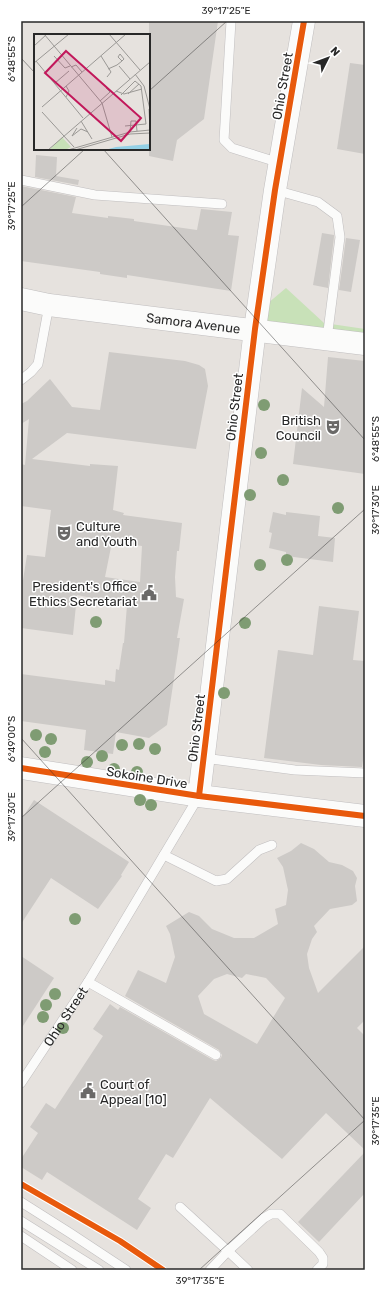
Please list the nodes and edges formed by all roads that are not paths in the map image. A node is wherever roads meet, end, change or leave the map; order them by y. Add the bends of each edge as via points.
1 (231, 21) edge
2 (304, 21) edge
3 (280, 163) junction
4 (21, 180) edge
5 (276, 190) junction
6 (222, 204) dead end
7 (21, 299) edge
8 (49, 305) junction
9 (255, 329) junction
10 (327, 339) junction
11 (365, 344) edge
12 (21, 380) edge
13 (204, 758) junction
14 (21, 768) edge
15 (365, 773) edge
16 (199, 796) junction
17 (365, 816) edge
18 (272, 845) dead end
19 (164, 855) junction
20 (88, 982) junction
21 (216, 1055) dead end
22 (21, 1084) edge
23 (21, 1202) edge
24 (180, 1207) dead end
25 (21, 1221) edge
26 (21, 1236) edge
27 (228, 1251) junction
28 (72, 1270) edge
29 (99, 1270) edge
30 (126, 1270) edge
31 (210, 1270) edge
32 (248, 1270) edge
33 (317, 1270) edge

1 - 3 lane via 224,140 232,148
2 - 3 street, Ohio Street
3 - 5 street, Ohio Street
4 - 6 lane via 95,196
5 - 9 street, Ohio Street
5 - 10 lane via 318,202 337,216 340,237
7 - 8 street, Samora Avenue
8 - 9 street, Samora Avenue
8 - 12 lane via 38,364
9 - 10 street, Samora Avenue
9 - 13 street, Ohio Street
10 - 11 street, Samora Avenue
13 - 15 lane via 295,770
13 - 16 street, Ohio Street
14 - 16 street, Sokoine Drive
16 - 17 street, Sokoine Drive
16 - 19 lane, Ohio Street
18 - 19 lane via 259,850 227,879 216,881
19 - 20 lane, Ohio Street
20 - 21 lane
20 - 22 lane, Ohio Street
23 - 30 lane
24 - 27 lane
25 - 29 lane
26 - 28 lane
27 - 31 lane
27 - 32 lane
27 - 33 lane via 264,1218 271,1214 280,1214 323,1258 323,1264

